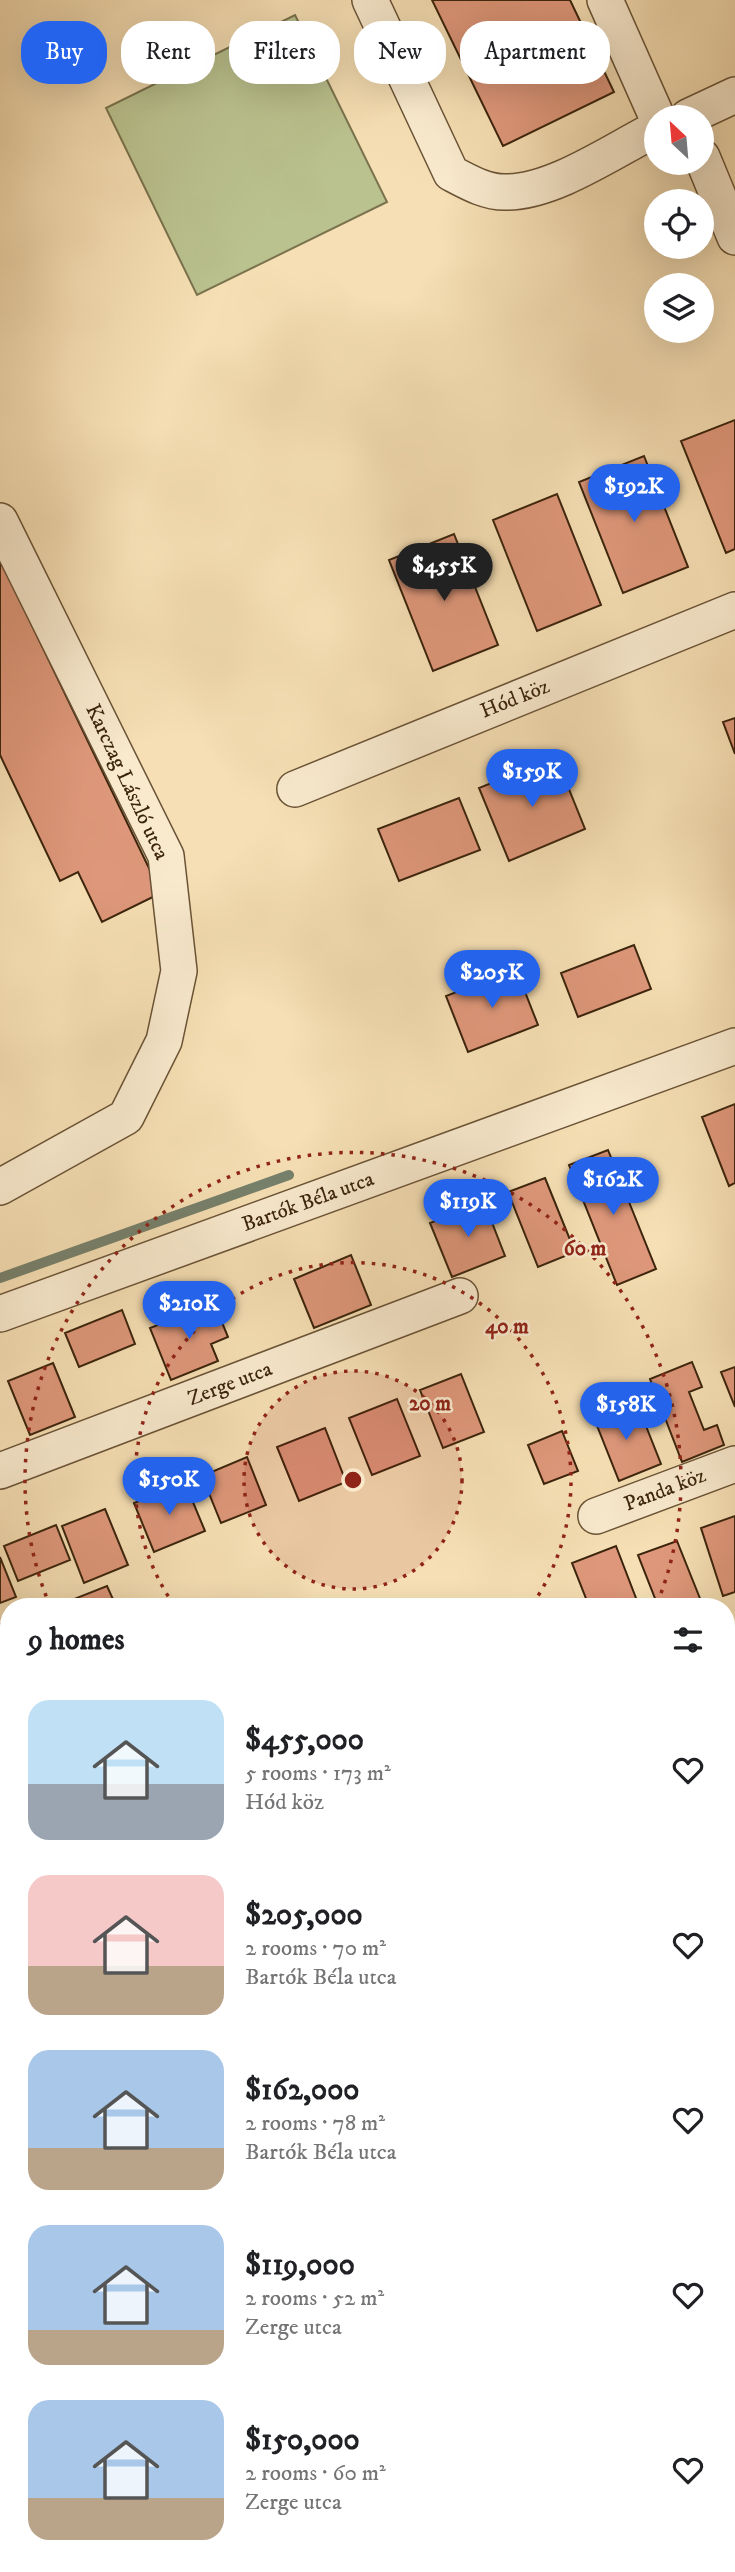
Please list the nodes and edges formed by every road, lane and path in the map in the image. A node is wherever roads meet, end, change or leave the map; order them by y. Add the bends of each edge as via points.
1 (370, 0) edge
2 (605, 0) edge
3 (735, 95) edge
4 (652, 105) edge
5 (714, 105) edge
6 (644, 135) edge
7 (709, 175) edge
8 (735, 237) edge
9 (0, 521) edge
10 (735, 610) edge
11 (295, 789) dead end
12 (735, 1046) edge
13 (0, 1187) edge
14 (460, 1296) dead end
15 (0, 1314) edge
16 (735, 1464) edge
17 (0, 1471) edge
18 (596, 1516) dead end

1 - 6 street via 451,173 476,186 506,192 542,187
2 - 4 street
3 - 5 street
7 - 8 street
9 - 13 street, Karczag László utca via 166,856 179,971 164,1041 126,1117
10 - 11 street, Hód köz
12 - 15 street, Bartók Béla utca
14 - 17 street, Zerge utca
16 - 18 street, Panda köz

